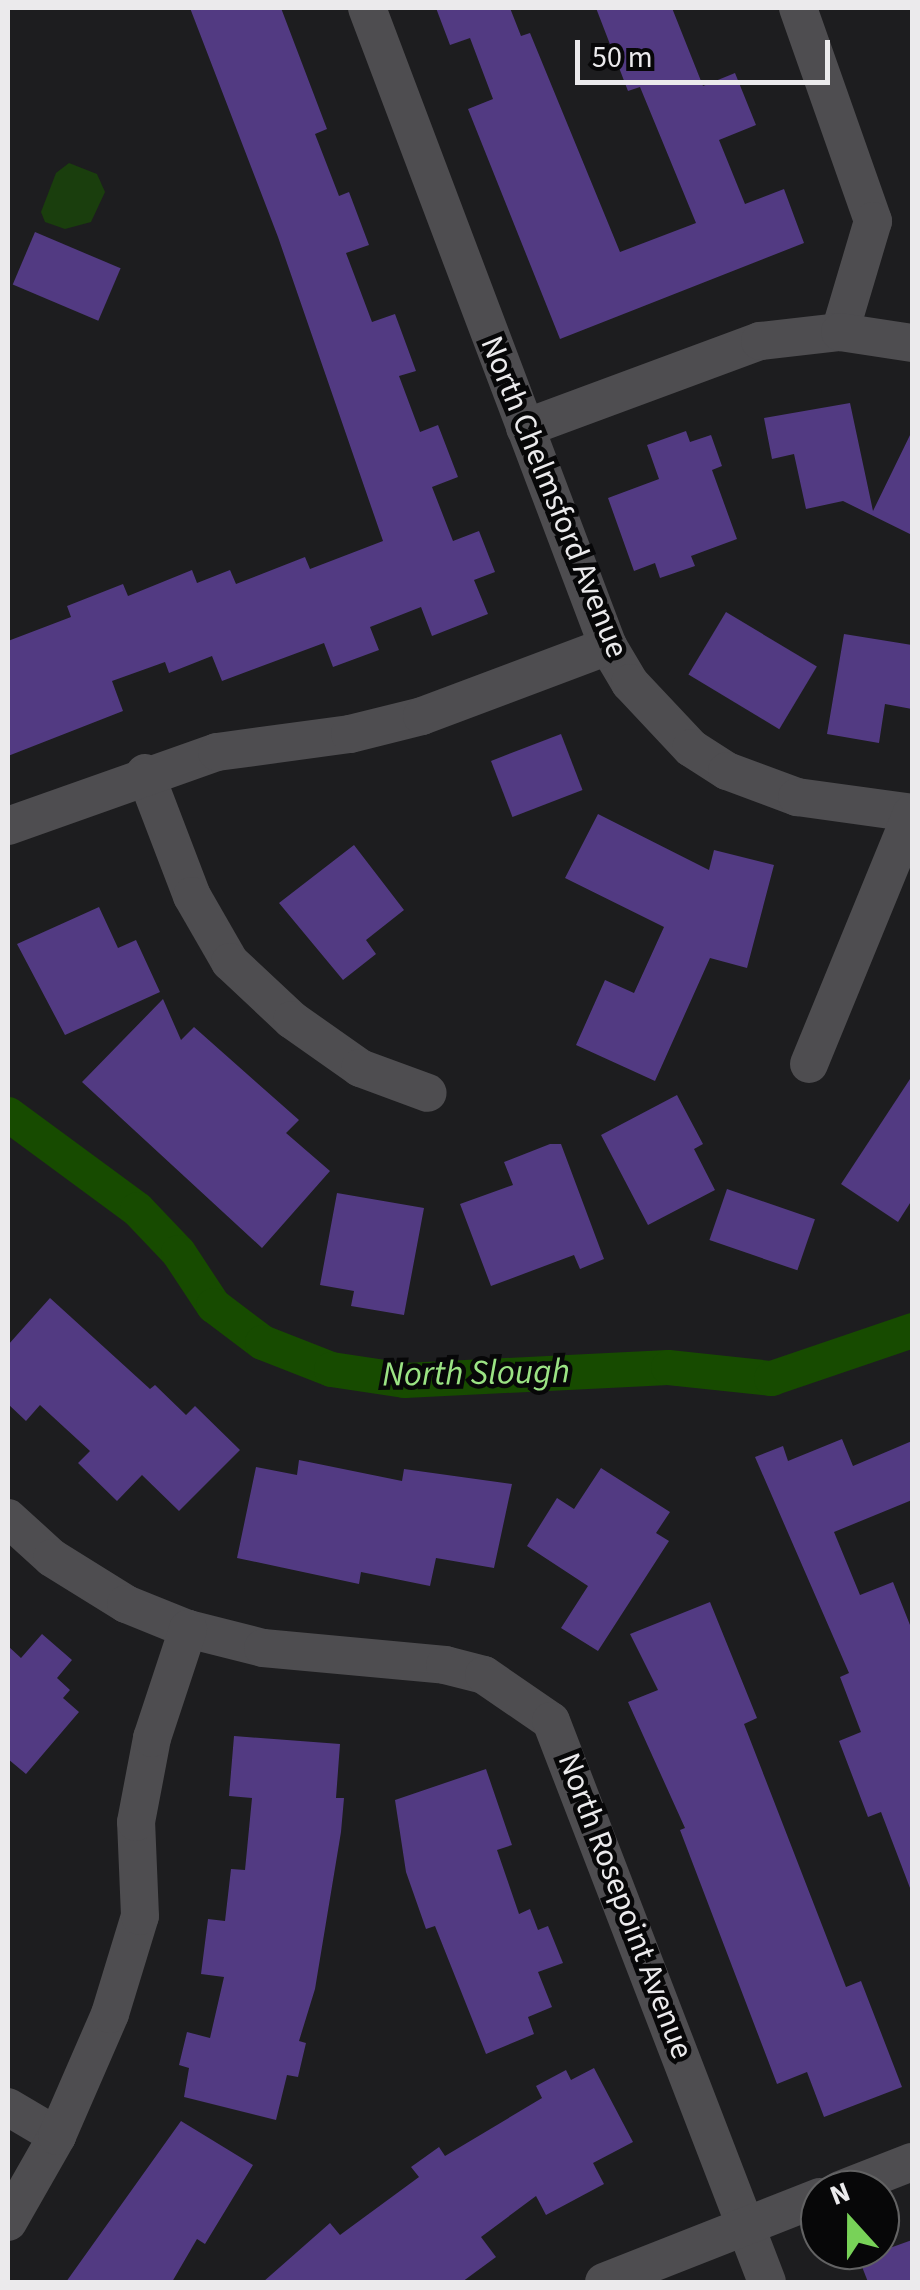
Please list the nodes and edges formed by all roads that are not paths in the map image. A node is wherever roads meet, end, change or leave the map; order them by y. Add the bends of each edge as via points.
1 (367, 8) edge
2 (798, 8) edge
3 (840, 332) junction
4 (912, 343) edge
5 (525, 428) junction
6 (608, 646) junction
7 (145, 773) junction
8 (912, 813) edge
9 (8, 826) edge
10 (809, 1064) dead end
11 (428, 1093) dead end
12 (8, 1518) edge
13 (188, 1628) junction
14 (8, 2107) edge
15 (57, 2136) junction
16 (800, 2205) edge
17 (8, 2222) edge
18 (745, 2226) junction
19 (604, 2282) edge
20 (767, 2282) edge

1 - 5 street, North Chelmsford Avenue
2 - 3 street via 873,221
3 - 4 street
3 - 5 street via 741,347
5 - 6 street, North Chelmsford Avenue
6 - 7 street via 422,716 217,752
6 - 8 street, North Chelmsford Avenue via 654,714 726,771 797,797
7 - 9 street
7 - 11 street via 192,896 230,962 292,1020 360,1068
8 - 10 street
12 - 13 street, North Rosepoint Avenue via 52,1558 126,1604
13 - 15 street via 152,1738 136,1822 140,1916 110,2014
13 - 18 street, North Rosepoint Avenue via 262,1648 445,1665 484,1675 552,1721
14 - 15 street
15 - 17 street
16 - 18 street
18 - 19 street
18 - 20 street, North Rosepoint Avenue

